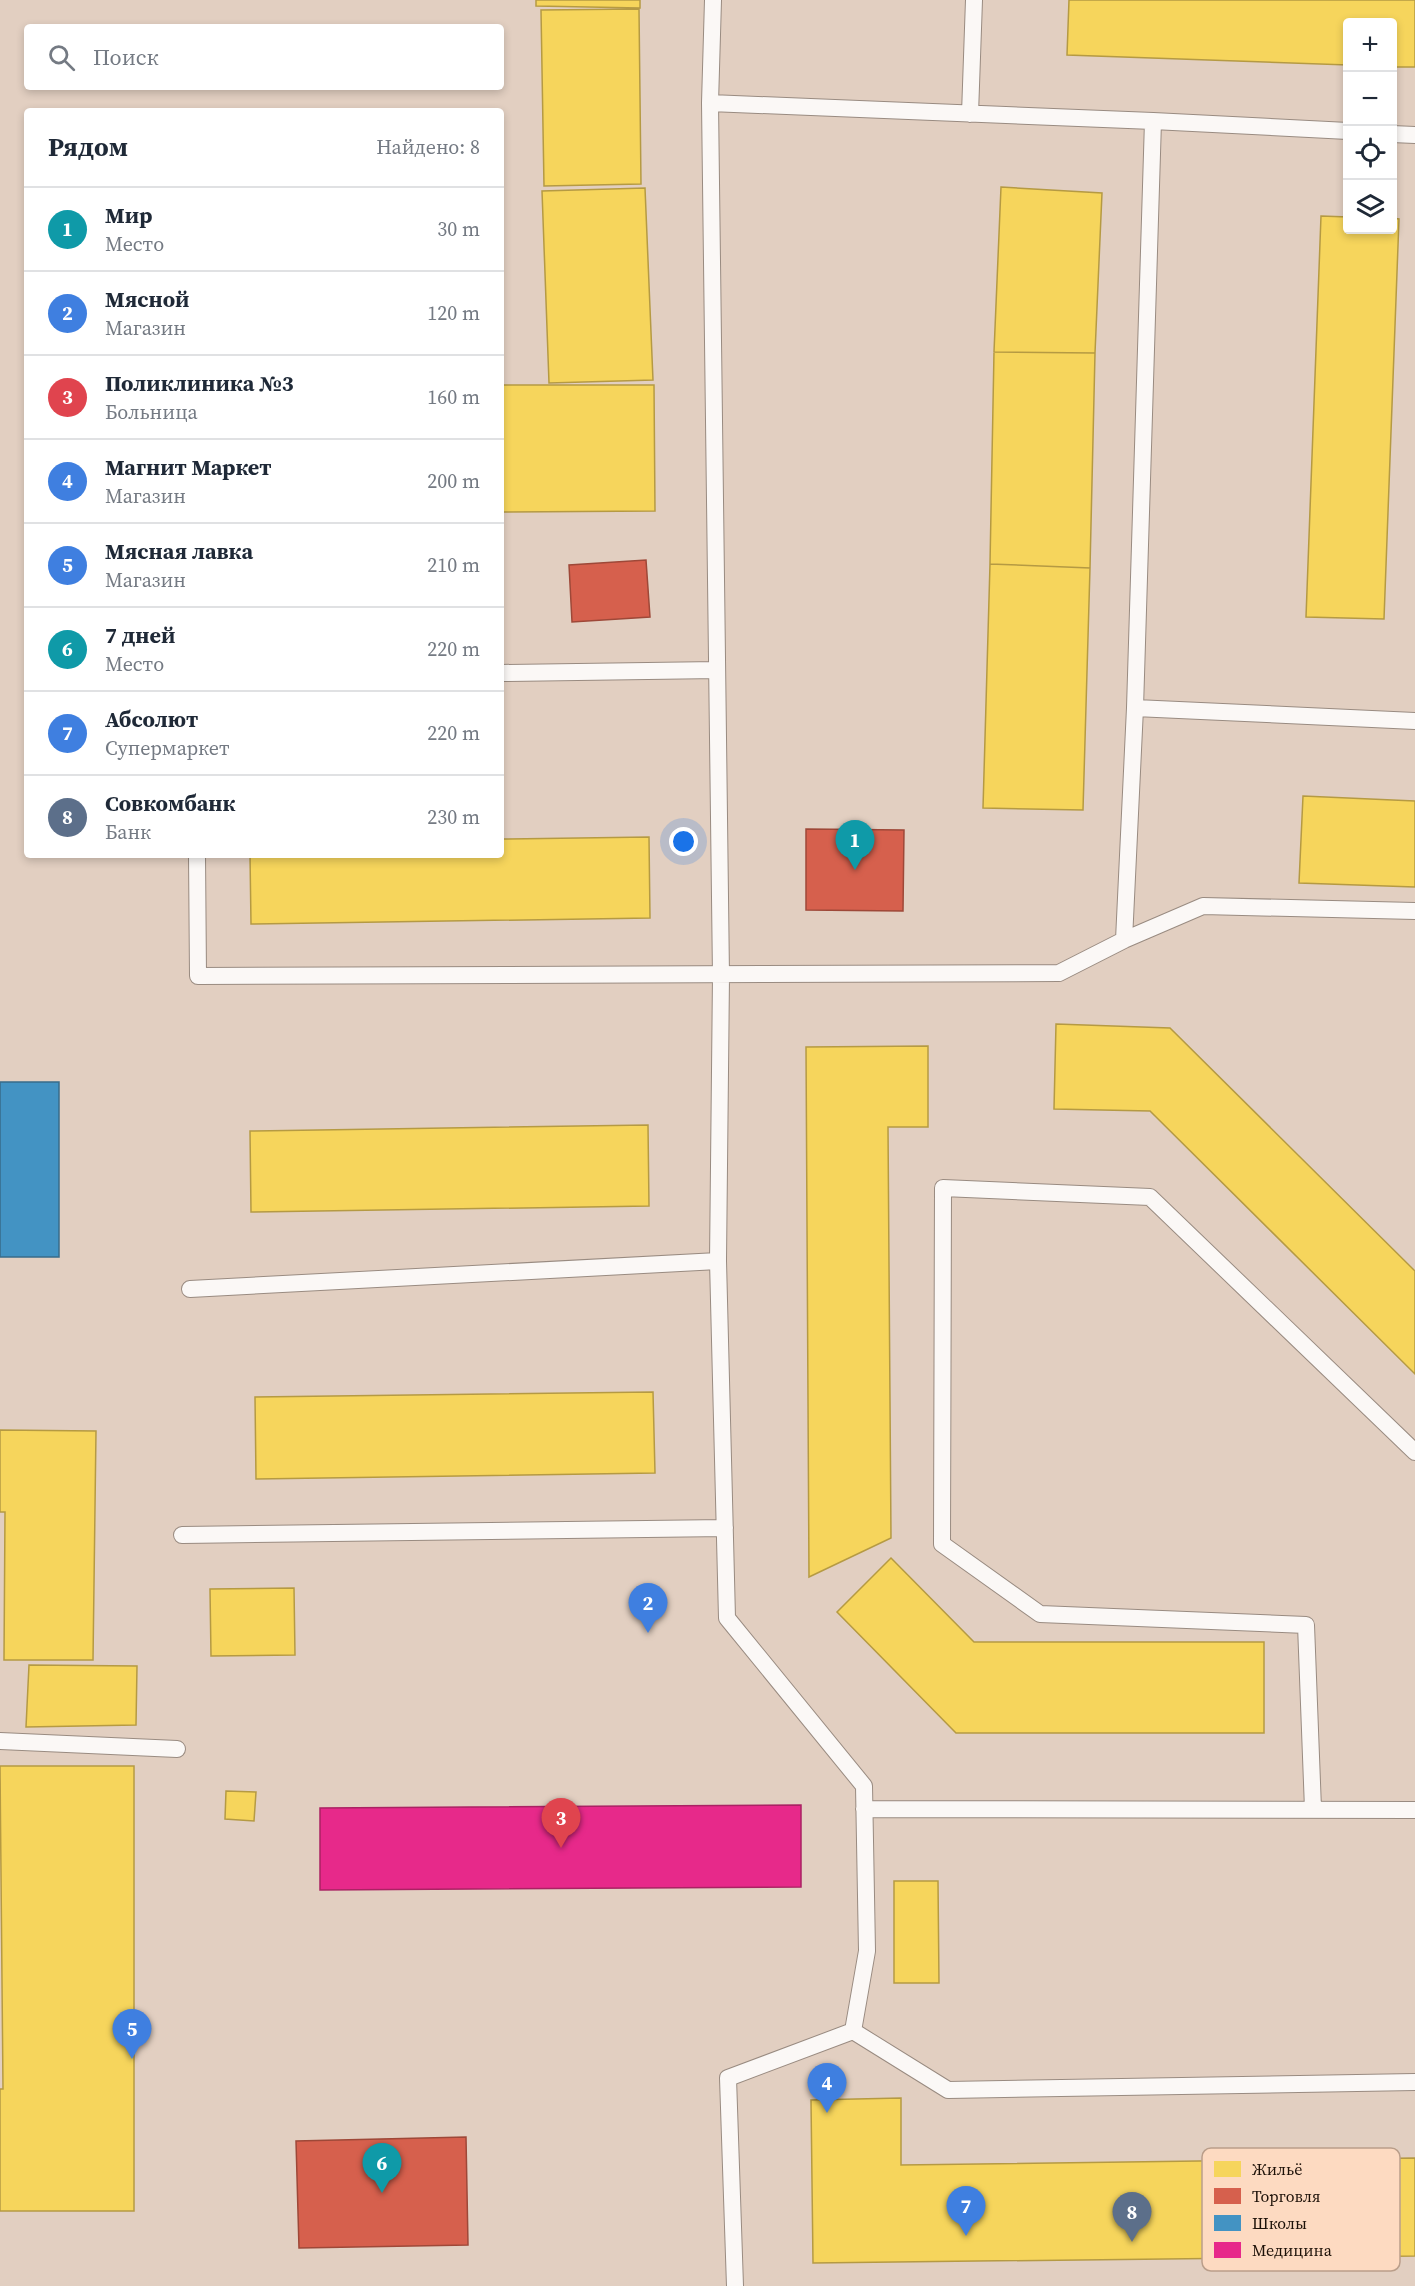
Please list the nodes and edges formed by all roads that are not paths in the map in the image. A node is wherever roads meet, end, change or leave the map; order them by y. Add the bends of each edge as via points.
1 (713, 0) edge
2 (974, 0) edge
3 (710, 103) junction
4 (970, 114) junction
5 (1153, 121) junction
6 (1343, 131) edge
7 (1397, 134) edge
8 (1415, 135) edge
9 (717, 670) junction
10 (504, 673) edge
11 (1135, 708) junction
12 (1415, 721) edge
13 (196, 858) edge
14 (1415, 911) edge
15 (1124, 940) junction
16 (721, 976) junction
17 (718, 1261) junction
18 (189, 1289) dead end
19 (1415, 1452) edge
20 (725, 1528) junction
21 (182, 1535) dead end
22 (0, 1742) edge
23 (177, 1749) dead end
24 (864, 1809) junction
25 (1314, 1809) junction
26 (1415, 1810) edge
27 (853, 2031) junction
28 (1415, 2082) edge
29 (735, 2286) edge

1 - 3 lane
2 - 4 lane
3 - 4 lane
3 - 9 lane
4 - 5 lane
5 - 6 lane
5 - 11 lane
7 - 8 lane
9 - 10 lane
9 - 16 lane
11 - 12 lane
11 - 15 lane
13 - 16 lane via 198,976
14 - 15 lane via 1203,906
15 - 16 lane via 1059,973
16 - 17 lane
17 - 18 lane
17 - 20 lane
19 - 25 lane via 1150,1197 943,1188 942,1544 1040,1614 1306,1625
20 - 21 lane
20 - 24 lane via 726,1618 864,1786
22 - 23 lane
24 - 25 lane
24 - 27 lane via 867,1951
25 - 26 lane
27 - 28 lane via 948,2090
27 - 29 lane via 728,2078

